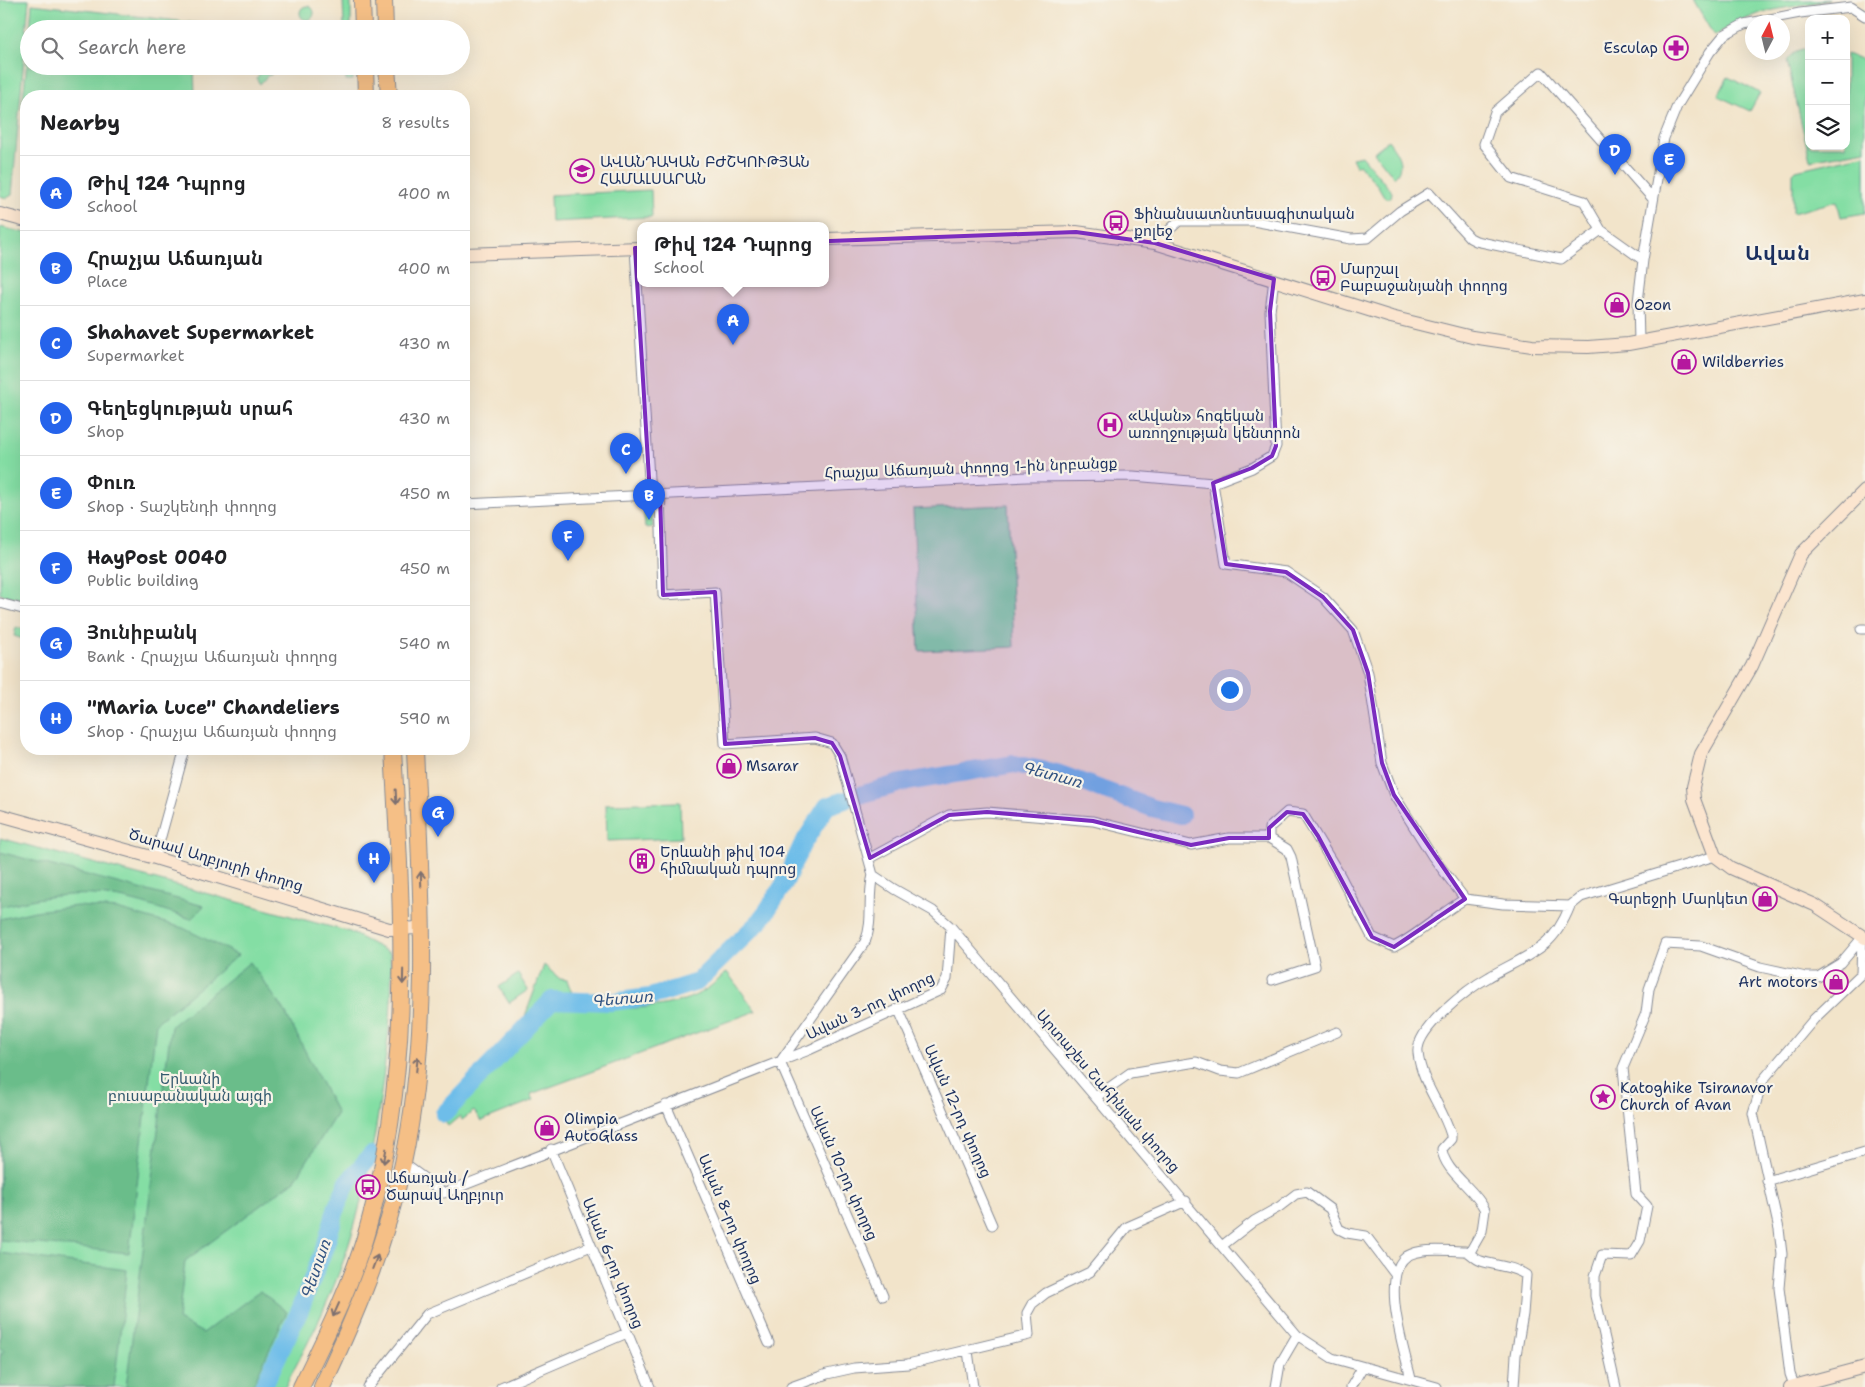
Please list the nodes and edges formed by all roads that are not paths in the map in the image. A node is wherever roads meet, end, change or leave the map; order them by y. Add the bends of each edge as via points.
1 (362, 0) edge
2 (384, 0) edge
3 (1852, 3) edge
4 (1865, 16) edge
5 (363, 20) edge
6 (385, 20) edge
7 (365, 75) edge
8 (387, 75) edge
9 (366, 90) edge
10 (388, 90) edge
11 (1653, 199) junction
12 (0, 214) edge
13 (20, 219) edge
14 (1601, 230) junction
15 (829, 239) edge
16 (1155, 244) junction
17 (637, 248) edge
18 (470, 254) edge
19 (1643, 260) junction
20 (1274, 279) junction
21 (640, 287) edge
22 (1865, 300) edge
23 (1639, 342) junction
24 (1213, 483) junction
25 (1865, 490) edge
26 (660, 494) junction
27 (650, 495) junction
28 (470, 504) edge
29 (0, 603) edge
30 (20, 608) edge
31 (183, 755) edge
32 (393, 755) edge
33 (415, 755) edge
34 (0, 815) edge
35 (1269, 838) junction
36 (1715, 856) junction
37 (155, 858) junction
38 (870, 858) junction
39 (873, 875) junction
40 (1464, 899) junction
41 (1570, 906) junction
42 (423, 928) junction
43 (951, 928) junction
44 (402, 929) junction
45 (1864, 938) edge
46 (1272, 980) dead end
47 (898, 1008) junction
48 (1337, 1032) dead end
49 (780, 1062) junction
50 (1096, 1097) junction
51 (666, 1105) junction
52 (551, 1149) junction
53 (1865, 1152) edge
54 (404, 1163) junction
55 (1767, 1181) junction
56 (1186, 1200) junction
57 (992, 1225) dead end
58 (591, 1246) junction
59 (1223, 1246) junction
60 (1470, 1252) junction
61 (1394, 1273) junction
62 (883, 1296) dead end
63 (627, 1333) junction
64 (1297, 1335) junction
65 (768, 1343) dead end
66 (968, 1351) junction
67 (1865, 1367) edge
68 (1362, 1368) junction
69 (1412, 1379) junction
70 (1428, 1386) edge
71 (1792, 1386) edge
72 (301, 1387) edge
73 (322, 1387) edge
74 (368, 1387) edge
75 (501, 1387) edge
76 (650, 1387) edge
77 (792, 1387) edge
78 (973, 1387) edge
79 (1276, 1387) edge
80 (1351, 1387) edge
81 (1437, 1387) edge
82 (1514, 1387) edge
83 (1616, 1387) edge

1 - 5 highway
2 - 6 highway
3 - 4 street
3 - 11 street via 1755,21 1724,35 1677,106 1664,138
7 - 9 highway
8 - 10 highway
11 - 14 street via 1541,72 1495,112 1484,144 1511,178 1584,201
11 - 19 street
12 - 13 main road
14 - 16 street via 1561,259 1476,241 1429,193 1368,238 1350,239 1253,221 1179,221
14 - 19 street
15 - 16 main road via 1076,232
16 - 20 main road
17 - 18 main road
19 - 23 street via 1638,302
20 - 23 main road via 1391,317 1472,337 1532,346 1588,347
20 - 24 street via 1270,311 1276,446 1272,456 1252,468
21 - 27 street
22 - 23 main road
24 - 26 street, Հրաչյա Աճառյան փողոց 1-ին նրբանցք via 1133,476 1027,476
24 - 40 street via 1226,564 1286,572 1323,597 1353,630 1368,673 1382,763 1394,795
25 - 36 main road via 1802,554 1752,666 1700,754 1694,777 1694,799
26 - 27 street, Հրաչյա Աճառյան փողոց 1-ին նրբանցք
26 - 38 street via 663,595 715,592 725,744 816,738 832,743 840,756
27 - 28 street, Հրաչյա Աճառյան փողոց 1-ին նրբանցք
29 - 30 street
31 - 37 street
32 -> 44 highway
42 -> 33 highway
34 - 37 main road, Ծարավ Աղբյուրի փողոց
35 - 38 street via 1229,838 1191,845 1093,821 987,812 949,815
35 - 40 street via 1269,828 1287,812 1303,814 1336,867 1372,937 1394,948 1418,935
35 - 46 street via 1287,849 1291,857 1315,966
36 - 41 street via 1581,897
36 - 45 main road via 1731,868 1816,905
37 - 44 main road, Ծարավ Աղբյուրի փողոց via 389,929
38 - 39 street
39 - 43 street, Արտաշես Շահինյան փողոց via 933,911
39 - 49 street, Ավան 3-րդ փողոց via 865,942
40 - 41 street
41 - 60 street via 1563,924 1545,944 1474,987 1439,1016 1418,1045 1419,1061 1451,1135 1442,1150 1445,1161 1474,1192 1485,1210 1482,1231
42 - 44 main road, Ծարավ Աղբյուրի փողոց
54 -> 42 highway via 421,1020
43 - 47 street, Ավան 3-րդ փողոց via 945,986
43 - 50 street, Արտաշես Շահինյան փողոց
44 -> 72 highway via 399,1064 386,1157 351,1278
45 - 55 street via 1861,974 1814,1018 1763,1080 1753,1113
45 - 83 street via 1841,963 1818,977 1760,967 1701,946 1665,944 1649,989 1646,1013 1624,1068 1636,1194 1647,1206 1640,1241 1631,1256 1602,1255 1595,1276 1596,1296
47 - 49 street, Ավան 3-րդ փողոց
47 - 57 street, Ավան 12-րդ փողոց
48 - 50 street via 1239,1073 1220,1072 1196,1062 1130,1073
49 - 51 street, Ավան 3-րդ փողոց
49 - 62 street, Ավան 10-րդ փողոց
50 - 56 street, Արտաշես Շահինյան փողոց
51 - 52 street, Ավան 3-րդ փողոց
51 - 65 street, Ավան 8-րդ փողոց
52 - 54 street, Ավան 3-րդ փողոց via 444,1193
52 - 58 street, Ավան 6-րդ փողոց
53 - 55 street
73 -> 54 highway via 381,1246
55 - 71 street via 1779,1229 1782,1254 1779,1288
56 - 59 street, Արտաշես Շահինյան փողոց
56 - 66 street via 1127,1227 1090,1272 1032,1304 1027,1313 1029,1335
58 - 63 street, Ավան 6-րդ փողոց
58 - 74 street via 427,1314
59 - 61 street via 1254,1221 1279,1208 1296,1194 1307,1192 1330,1209 1339,1229 1366,1236
59 - 64 street, Արտաշես Շահինյան փողոց
60 - 61 street via 1414,1253 1402,1261
60 - 82 street via 1480,1261 1526,1275
61 - 69 street via 1398,1324
63 - 75 street
63 - 76 street, Ավան 6-րդ փողոց
64 - 68 street, Արտաշես Շահինյան փողոց via 1332,1358
64 - 79 street via 1280,1364
66 - 77 street via 908,1364 854,1368
66 - 78 street
67 - 71 main road
68 - 69 street, Արտաշես Շահինյան փողոց
68 - 80 street
69 - 70 street, Արտաշես Շահինյան փողոց
70 - 81 street, Արտաշես Շահինյան փողոց

